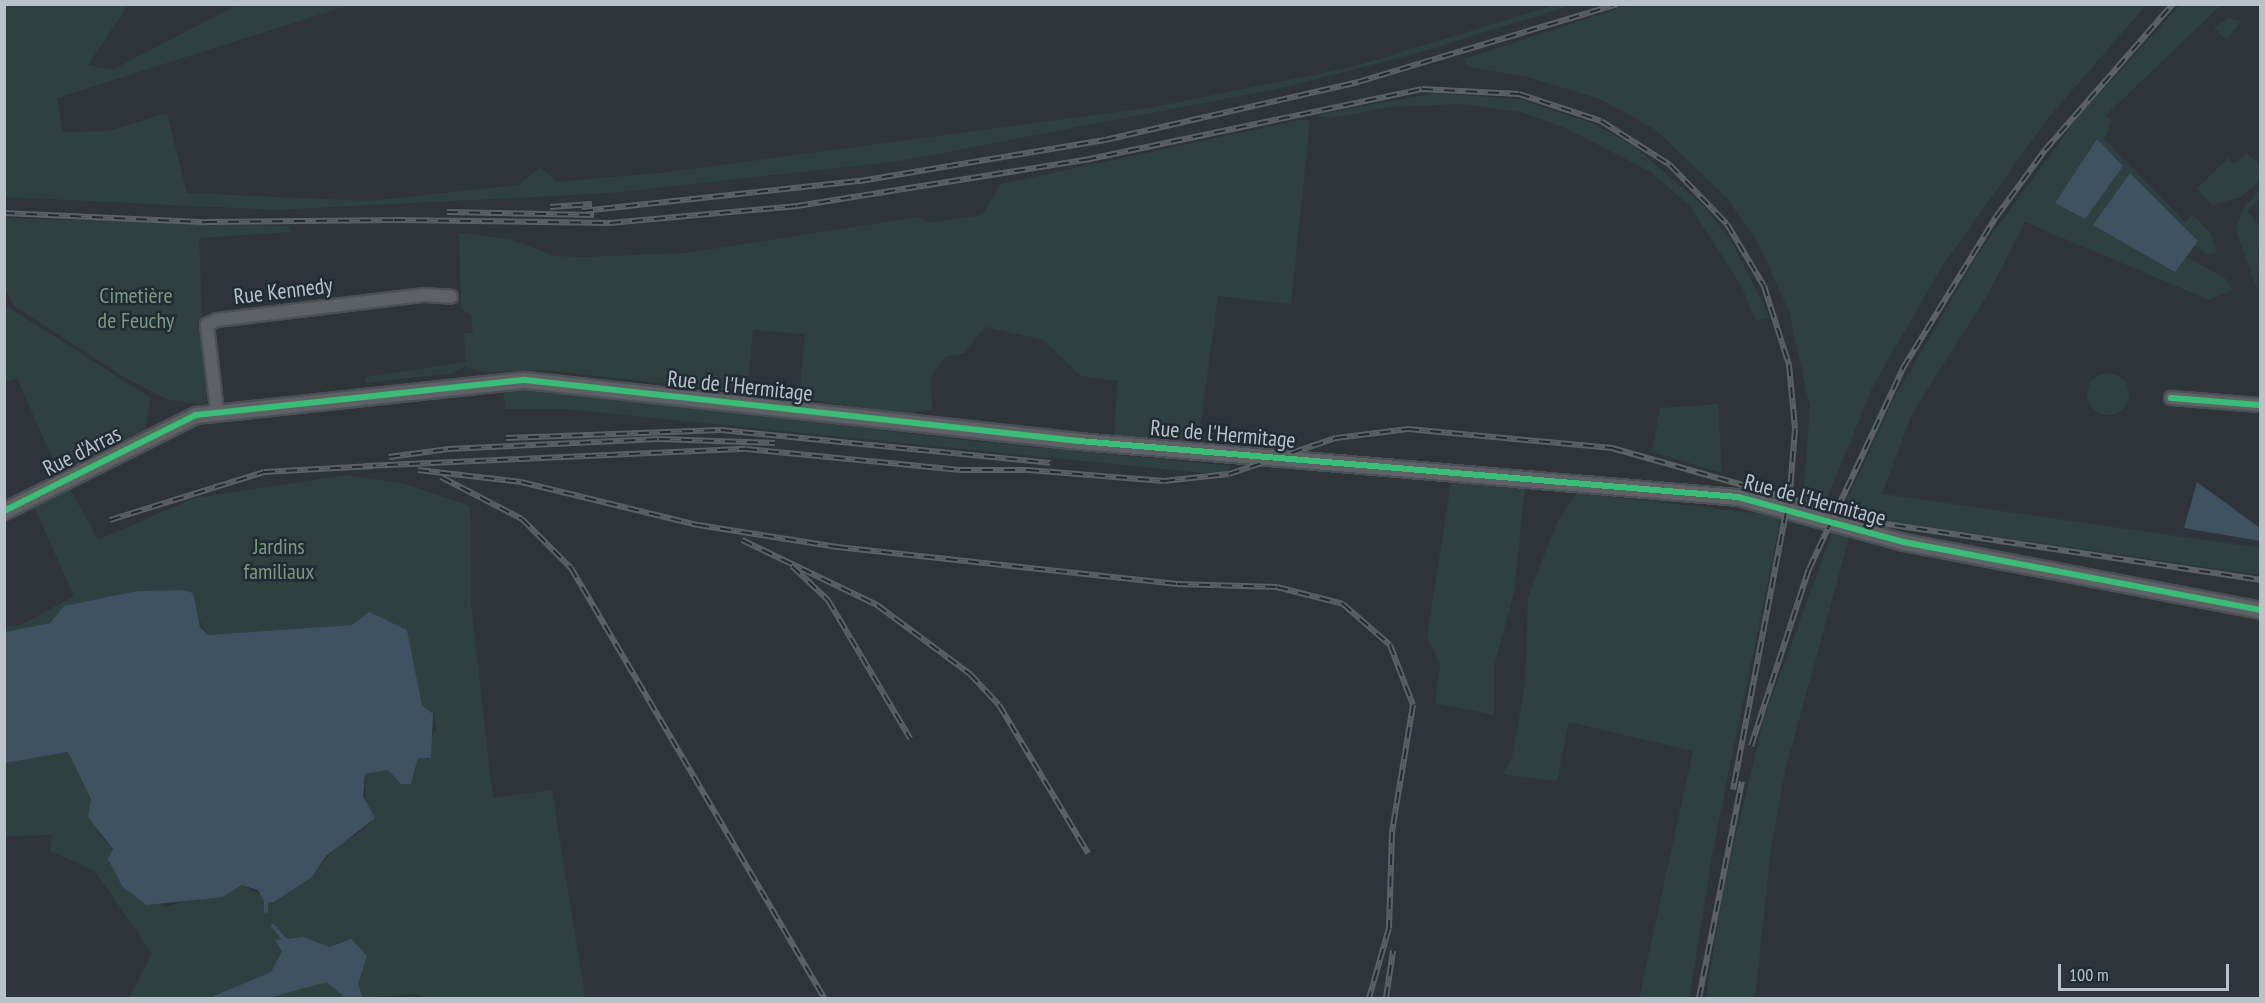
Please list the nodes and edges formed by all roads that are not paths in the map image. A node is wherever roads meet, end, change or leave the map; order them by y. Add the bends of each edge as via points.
1 (451, 297) dead end
2 (2171, 398) dead end
3 (2260, 405) edge
4 (218, 411) junction
5 (176, 424) joint
6 (4, 511) edge
7 (2260, 609) edge

1 - 4 street, Rue Kennedy via 425,295 217,320 207,325
2 - 3 street
4 - 5 street, Rue de l'Hermitage
4 - 7 street, Rue de l'Hermitage via 525,380 1079,441 1738,497 1904,542
5 - 6 street, Rue d'Arras

